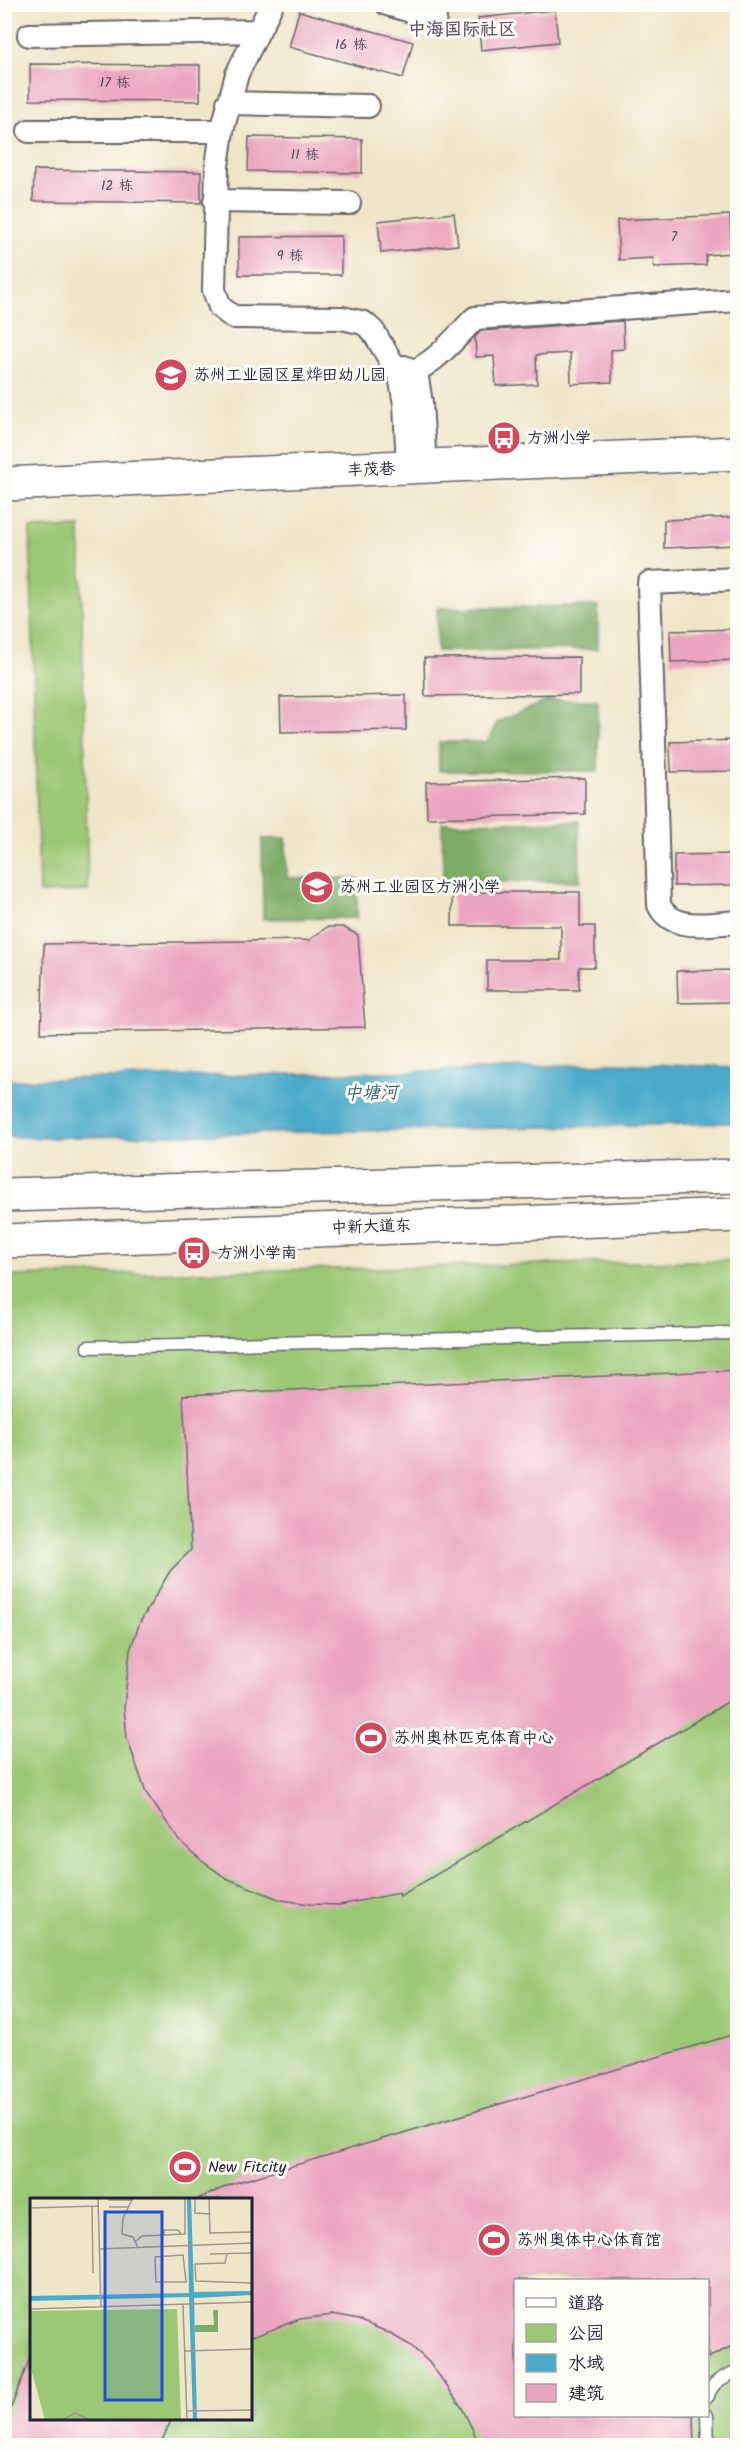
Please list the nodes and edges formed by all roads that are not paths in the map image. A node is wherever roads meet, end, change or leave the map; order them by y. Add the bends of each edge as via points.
1 (272, 4) edge
2 (387, 4) edge
3 (435, 18) dead end
4 (256, 31) junction
5 (29, 35) dead end
6 (228, 103) junction
7 (368, 106) dead end
8 (29, 131) dead end
9 (222, 131) junction
10 (215, 201) junction
11 (349, 203) dead end
12 (738, 300) edge
13 (404, 370) junction
14 (738, 453) edge
15 (417, 468) junction
16 (4, 484) edge
17 (738, 579) edge
18 (738, 922) edge
19 (738, 1176) edge
20 (4, 1195) edge
21 (738, 1215) edge
22 (4, 1241) edge
23 (738, 1333) edge
24 (88, 1347) dead end
25 (738, 2371) edge
26 (709, 2392) edge
27 (707, 2417) edge
28 (708, 2445) edge

1 - 4 street
2 - 3 street
4 - 5 street
4 - 6 street
6 - 7 street
6 - 9 street
8 - 9 street
9 - 10 street
10 - 11 street
10 - 13 street via 214,290 225,313 247,318 356,319 373,332
12 - 13 street via 475,318 433,361
13 - 15 street via 421,403
14 - 15 main road, 丰茂巷
15 - 16 main road, 丰茂巷
17 - 18 street via 649,583 659,905 672,922
19 - 20 main road
21 - 22 main road, 中新大道东
23 - 24 lane
25 - 26 lane via 720,2379
27 - 28 lane

